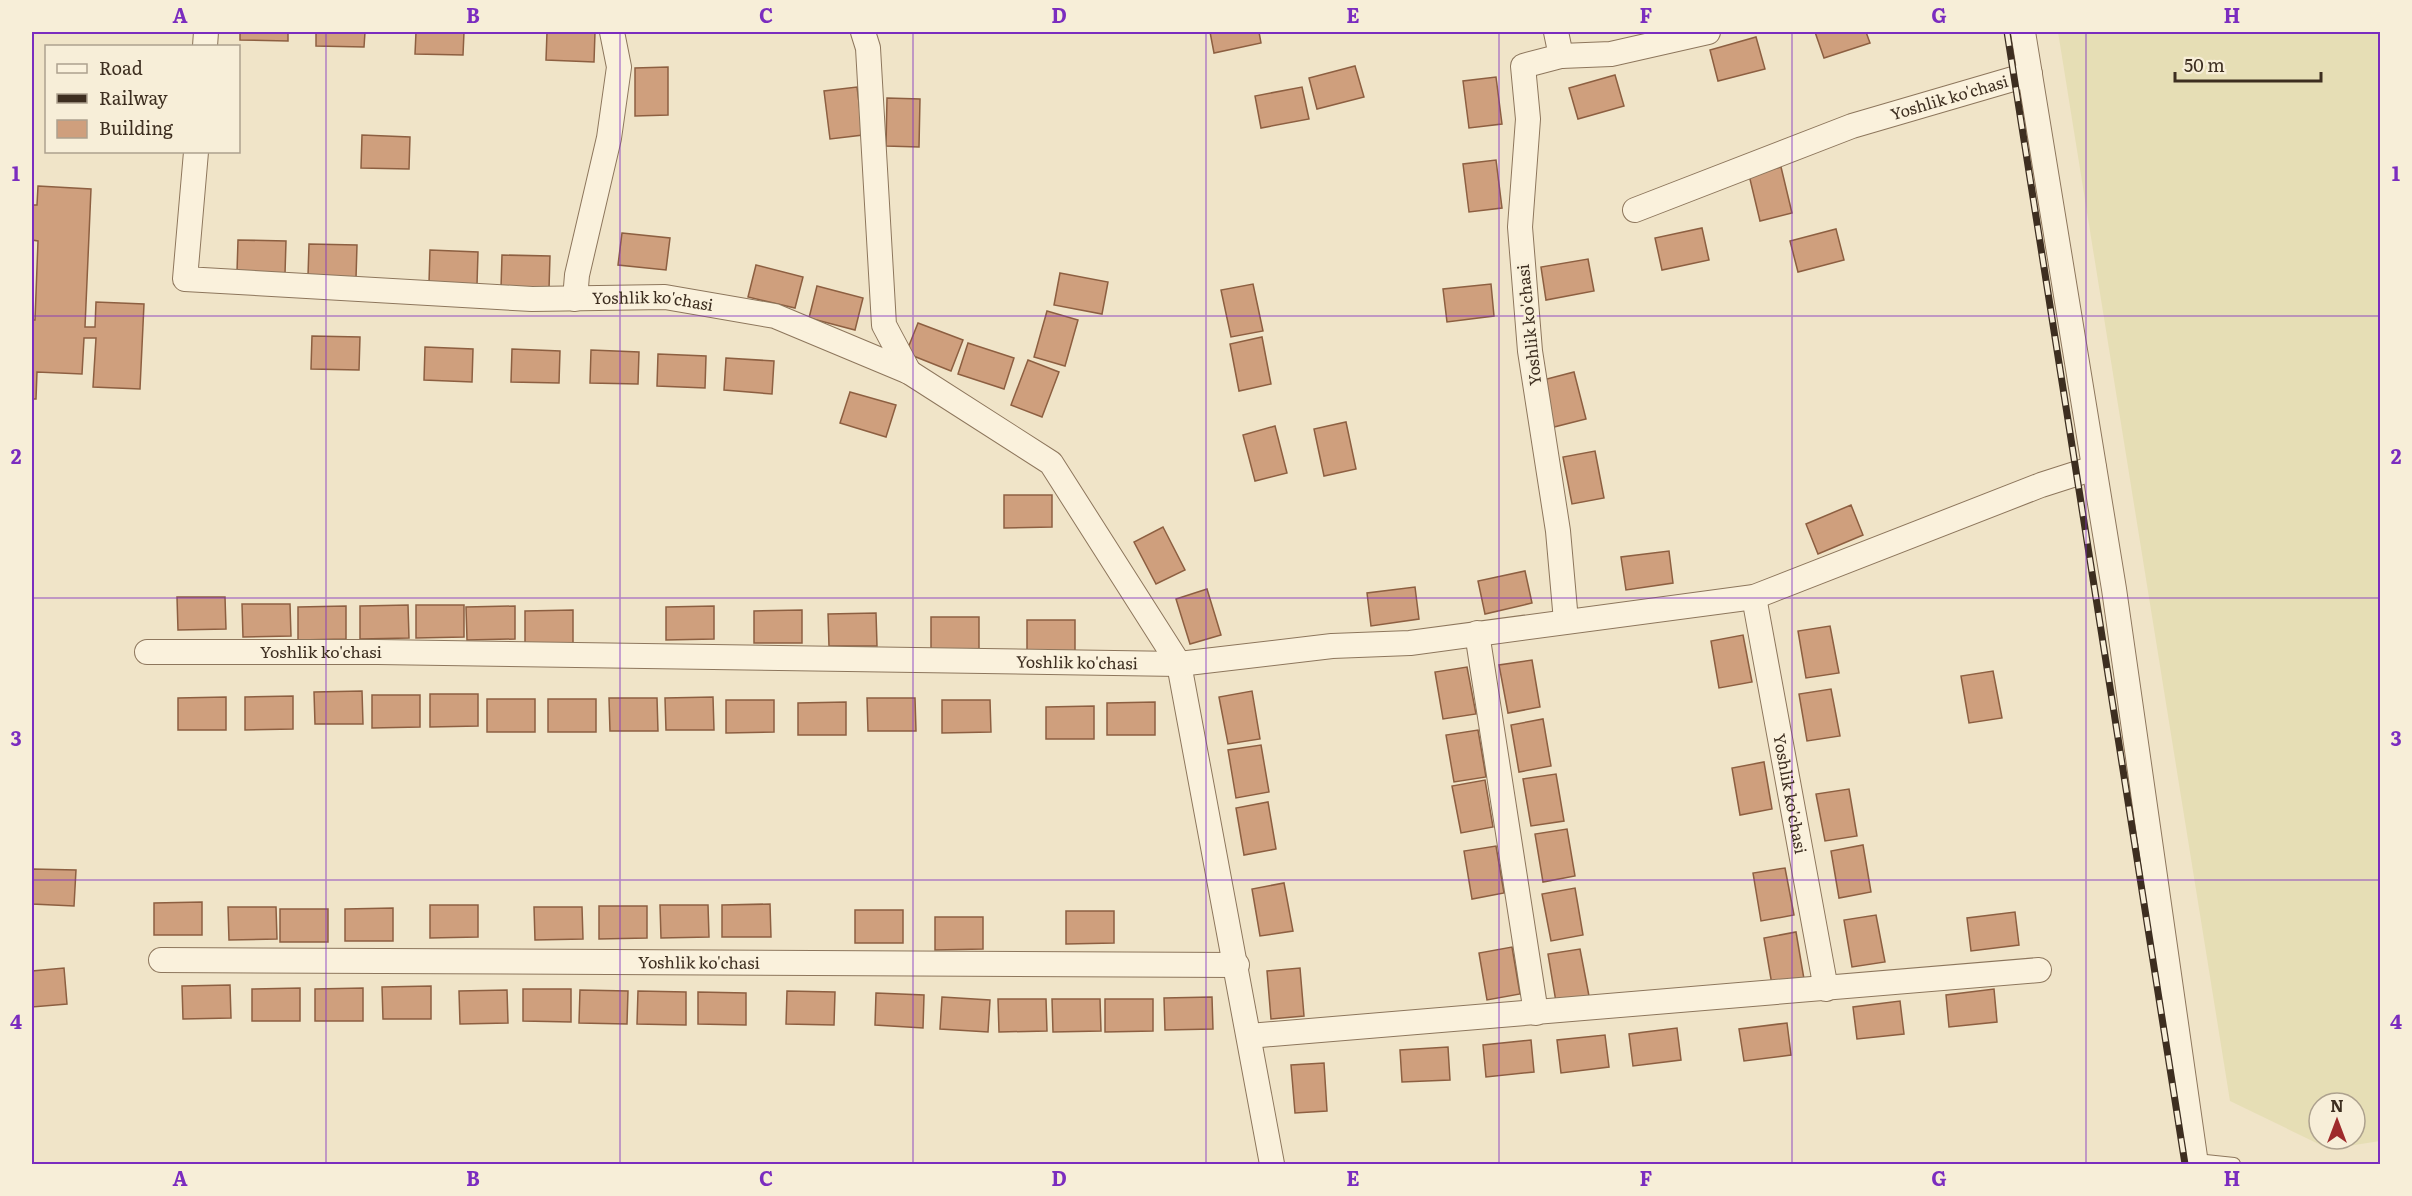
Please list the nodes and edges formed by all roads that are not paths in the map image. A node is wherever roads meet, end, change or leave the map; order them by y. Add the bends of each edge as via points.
1 (612, 32) edge
2 (863, 32) edge
3 (1556, 32) edge
4 (1708, 32) edge
5 (2023, 32) edge
6 (1560, 56) junction
7 (2030, 74) junction
8 (196, 153) edge
9 (1635, 210) dead end
10 (575, 299) junction
11 (909, 372) junction
12 (2094, 468) junction
13 (1754, 597) junction
14 (1566, 621) junction
15 (1477, 633) junction
16 (147, 652) dead end
17 (1179, 664) junction
18 (161, 960) dead end
19 (1237, 965) junction
20 (2039, 970) dead end
21 (1826, 989) junction
22 (1536, 1013) junction
23 (1249, 1036) junction
24 (2196, 1162) edge
25 (1272, 1164) edge
26 (2234, 1164) edge

1 - 10 street via 619,67
2 - 11 street, Yoshlik ko'chasi via 868,48 884,324
3 - 6 street
4 - 6 street, Yoshlik ko'chasi via 1611,54
5 - 7 street
6 - 14 street, Yoshlik ko'chasi via 1523,66 1528,119 1520,227 1530,351 1558,531
7 - 9 street, Yoshlik ko'chasi via 1852,126
7 - 12 street
8 - 10 street, Yoshlik ko'chasi via 185,279
10 - 11 street, Yoshlik ko'chasi via 664,297 775,316
11 - 17 street, Yoshlik ko'chasi via 1051,463
12 - 13 street, Yoshlik ko'chasi
12 - 24 street
13 - 14 street, Yoshlik ko'chasi
13 - 21 street, Yoshlik ko'chasi
14 - 15 street, Yoshlik ko'chasi
15 - 17 street, Yoshlik ko'chasi via 1410,643 1332,646
15 - 22 street
16 - 17 street, Yoshlik ko'chasi
17 - 19 street, Yoshlik ko'chasi
18 - 19 street, Yoshlik ko'chasi
19 - 23 street, Yoshlik ko'chasi
20 - 21 street
21 - 22 street
22 - 23 street
23 - 25 street, Yoshlik ko'chasi
24 - 26 lane

